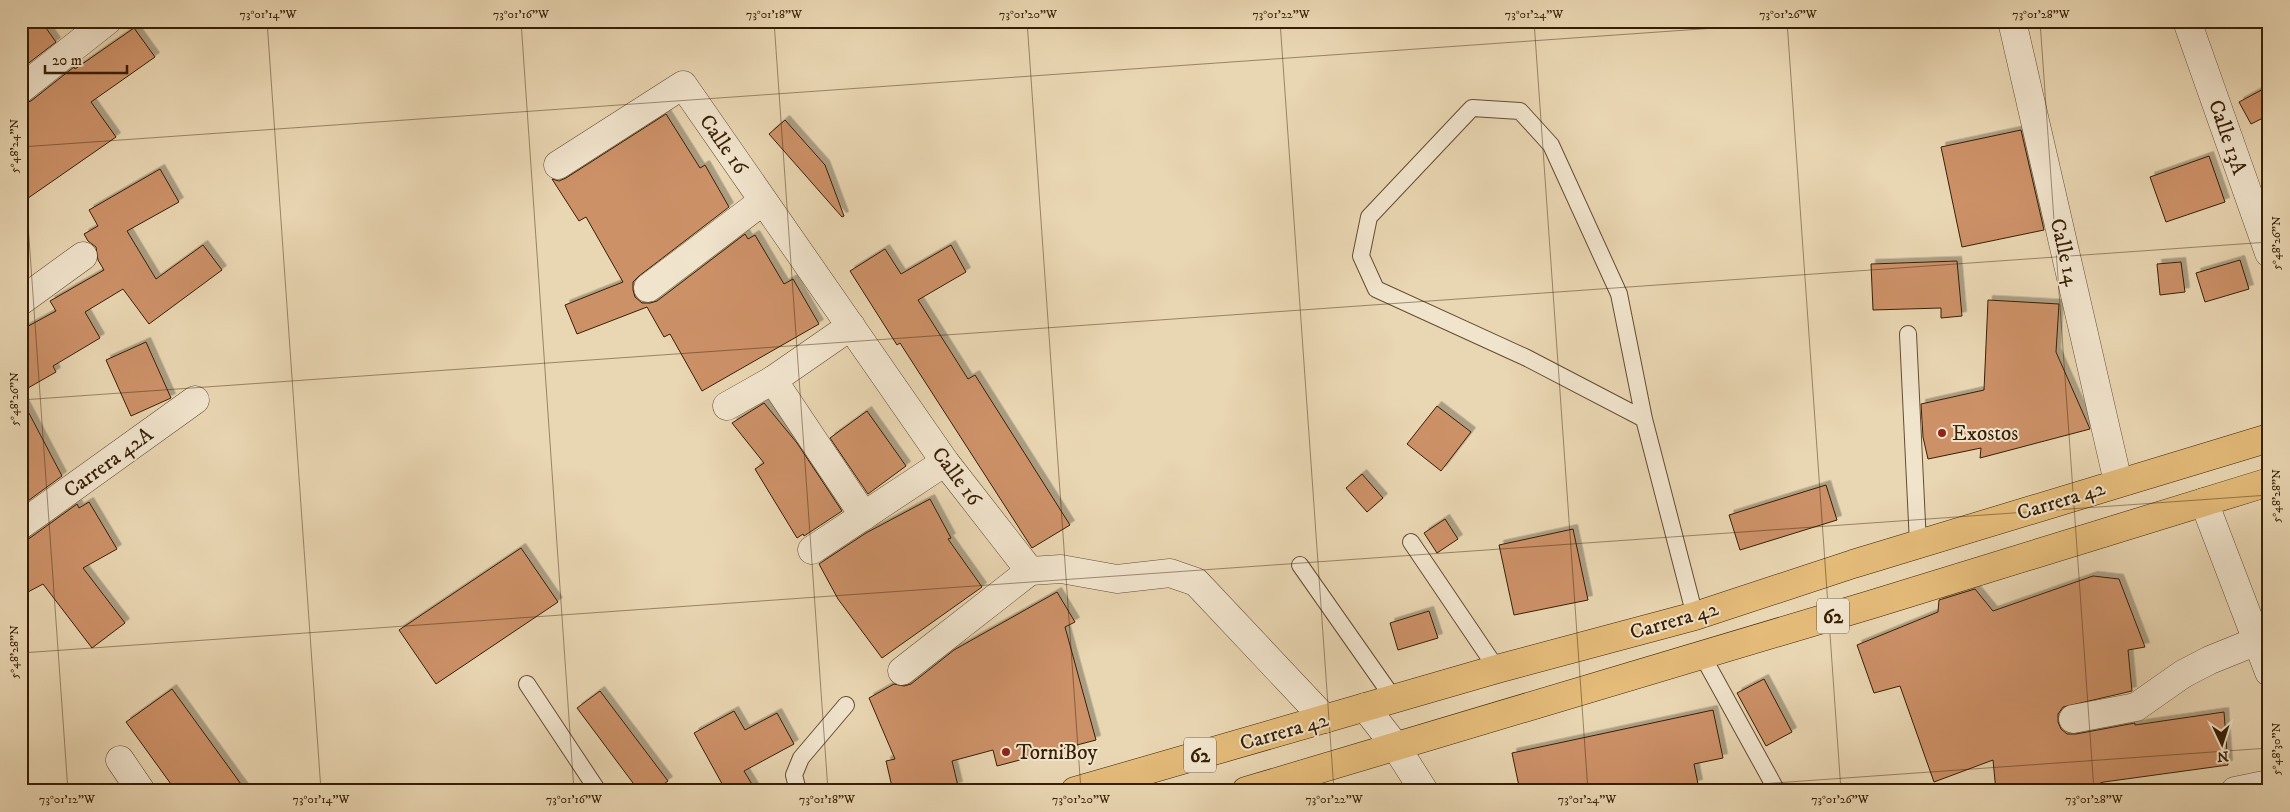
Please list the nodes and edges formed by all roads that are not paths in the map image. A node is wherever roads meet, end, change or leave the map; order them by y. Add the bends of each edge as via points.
1 (107, 21) edge
2 (2012, 21) edge
3 (2187, 21) edge
4 (21, 89) edge
5 (558, 165) dead end
6 (763, 201) junction
7 (2269, 253) edge
8 (83, 256) dead end
9 (648, 288) dead end
10 (21, 301) edge
11 (850, 326) junction
12 (1908, 334) dead end
13 (773, 380) junction
14 (196, 400) dead end
15 (727, 406) dead end
16 (1644, 419) junction
17 (2269, 438) edge
18 (945, 462) junction
19 (2118, 482) junction
20 (2269, 482) edge
21 (2204, 502) junction
22 (864, 516) junction
23 (21, 525) edge
24 (1411, 542) dead end
25 (1918, 544) junction
26 (812, 550) dead end
27 (1300, 565) dead end
28 (1030, 571) junction
29 (1695, 616) junction
30 (2257, 641) junction
31 (1702, 655) junction
32 (1497, 669) junction
33 (902, 671) dead end
34 (2269, 672) edge
35 (527, 684) dead end
36 (1394, 699) junction
37 (846, 705) dead end
38 (1365, 707) junction
39 (1325, 719) junction
40 (2072, 719) dead end
41 (1396, 747) junction
42 (120, 760) dead end
43 (2269, 784) edge
44 (141, 791) edge
45 (598, 791) edge
46 (798, 791) edge
47 (1075, 791) edge
48 (1246, 791) edge
49 (1424, 791) edge
50 (1777, 791) edge
51 (2235, 791) edge

1 - 4 street
2 - 19 street, Calle 14
3 - 7 street, Calle 13A
5 - 6 street, Calle 16 via 683,85
6 - 9 street
6 - 11 street, Calle 16
8 - 10 street
11 - 13 street
11 - 18 street, Calle 16
12 - 25 lane
13 - 15 street
13 - 22 street
14 - 23 street, Carrera 42A
16 - 16 lane via 1527,358 1376,289 1361,256 1369,217 1472,108 1520,111 1551,145 1619,294
16 - 29 lane
17 - 19 highway, Carrera 42 / 62
18 - 22 street
18 - 28 street, Calle 16
19 - 25 highway, Carrera 42 / 62
20 - 21 highway, Carrera 42 / 62
21 - 30 street
21 - 31 highway, Carrera 42 / 62
22 - 26 street
24 - 32 lane
25 - 29 highway, Carrera 42 / 62
27 - 36 lane
28 - 33 street
28 - 39 street via 1061,570 1117,579 1170,573 1196,582
29 - 32 highway, Carrera 42 / 62
30 - 34 street
30 - 40 street via 2183,674 2136,707
31 - 41 highway, Carrera 42 / 62
31 - 50 lane
32 - 36 highway, Carrera 42 / 62
35 - 45 lane
36 - 38 highway, Carrera 42 / 62
37 - 46 lane via 801,758 794,775
38 - 39 highway, Carrera 42 / 62
38 - 41 street
39 - 47 highway, Carrera 42 / 62
41 - 48 highway, Carrera 42 / 62
41 - 49 street
42 - 44 street
43 - 51 street

